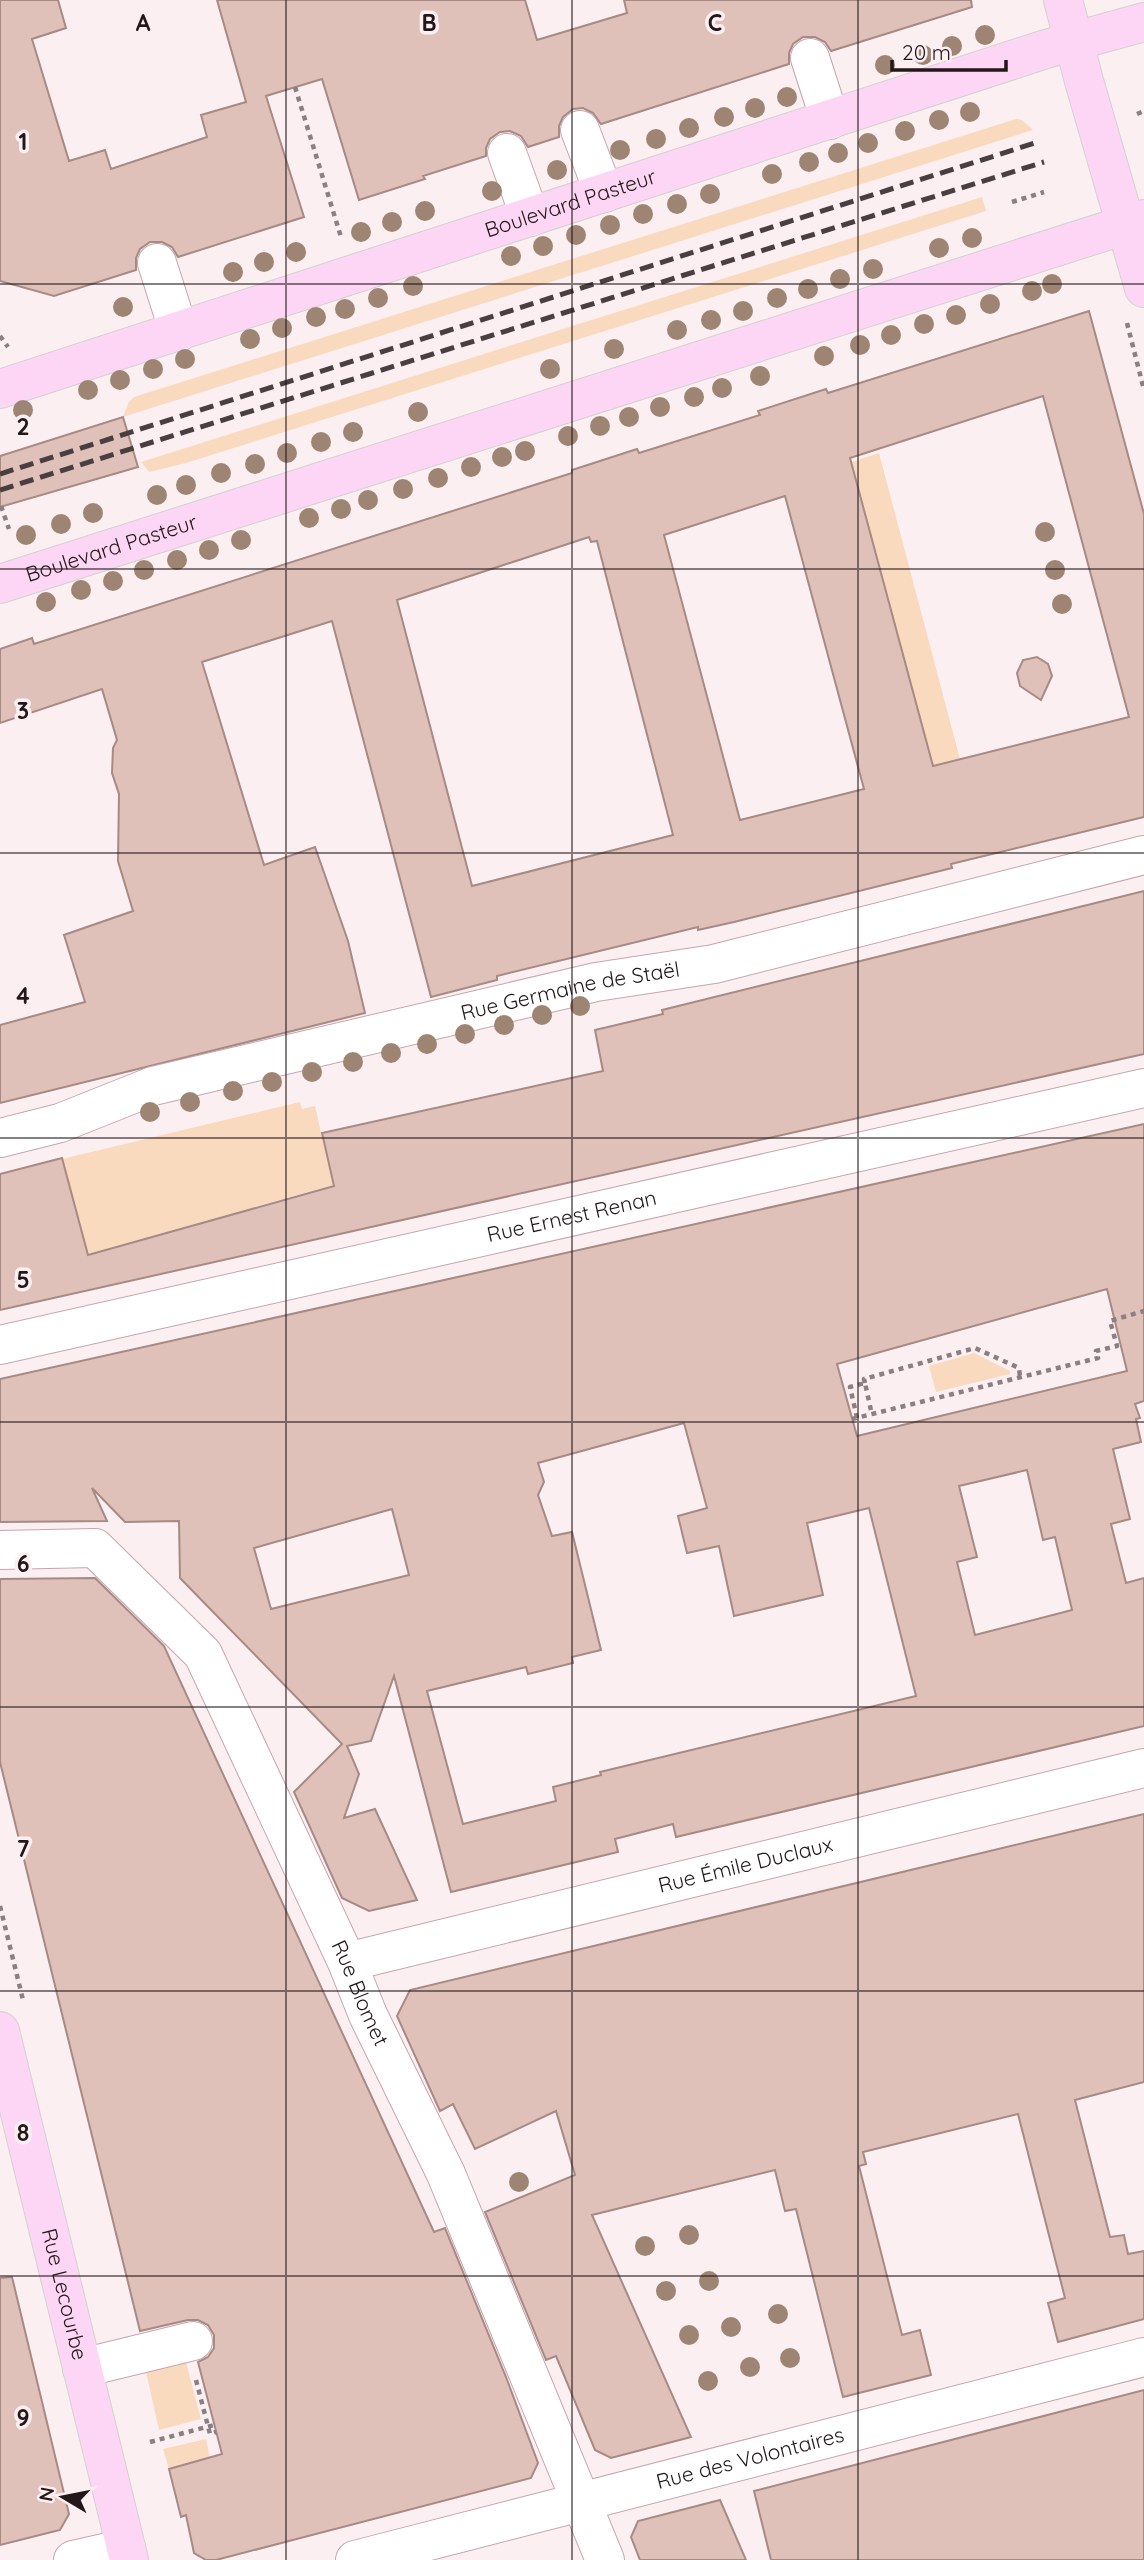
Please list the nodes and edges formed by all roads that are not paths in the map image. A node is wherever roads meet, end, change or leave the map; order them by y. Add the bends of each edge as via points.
1 (1063, 0) edge
2 (1144, 22) edge
3 (1073, 42) junction
4 (810, 58) dead end
5 (830, 120) junction
6 (580, 130) dead end
7 (507, 153) dead end
8 (604, 193) junction
9 (530, 217) junction
10 (1134, 222) edge
11 (157, 263) dead end
12 (1144, 288) edge
13 (178, 332) junction
14 (0, 389) edge
15 (0, 584) edge
16 (1144, 855) edge
17 (1144, 1088) edge
18 (0, 1138) edge
19 (0, 1345) edge
20 (0, 1550) edge
21 (1144, 1768) edge
22 (347, 1962) junction
23 (0, 2031) edge
24 (190, 2342) road end
25 (1144, 2357) edge
26 (82, 2368) junction
27 (583, 2503) junction
28 (127, 2554) edge
29 (73, 2560) edge
30 (355, 2560) edge
31 (605, 2560) edge

1 - 3 main road
2 - 3 main road, Boulevard Pasteur
3 - 5 main road, Boulevard Pasteur
3 - 10 main road
4 - 5 street
5 - 8 main road, Boulevard Pasteur
6 - 8 street
7 - 9 street
8 - 9 main road, Boulevard Pasteur
9 - 13 main road, Boulevard Pasteur
10 - 12 main road
10 - 15 main road, Boulevard Pasteur
11 - 13 street
13 - 14 main road, Boulevard Pasteur
16 - 18 street, Rue Germaine de Staël via 714,964 596,982 153,1086 60,1123
17 - 19 street, Rue Ernest Renan
20 - 22 street, Rue Blomet via 95,1548 202,1654
21 - 22 street, Rue Émile Duclaux
22 - 27 street, Rue Blomet via 451,2185
23 - 26 main road, Rue Lecourbe
24 - 26 street
25 - 27 street, Rue des Volontaires
26 - 28 main road, Rue Lecourbe
27 - 30 street, Rue des Volontaires
27 - 31 street, Rue Blomet
28 - 29 street

